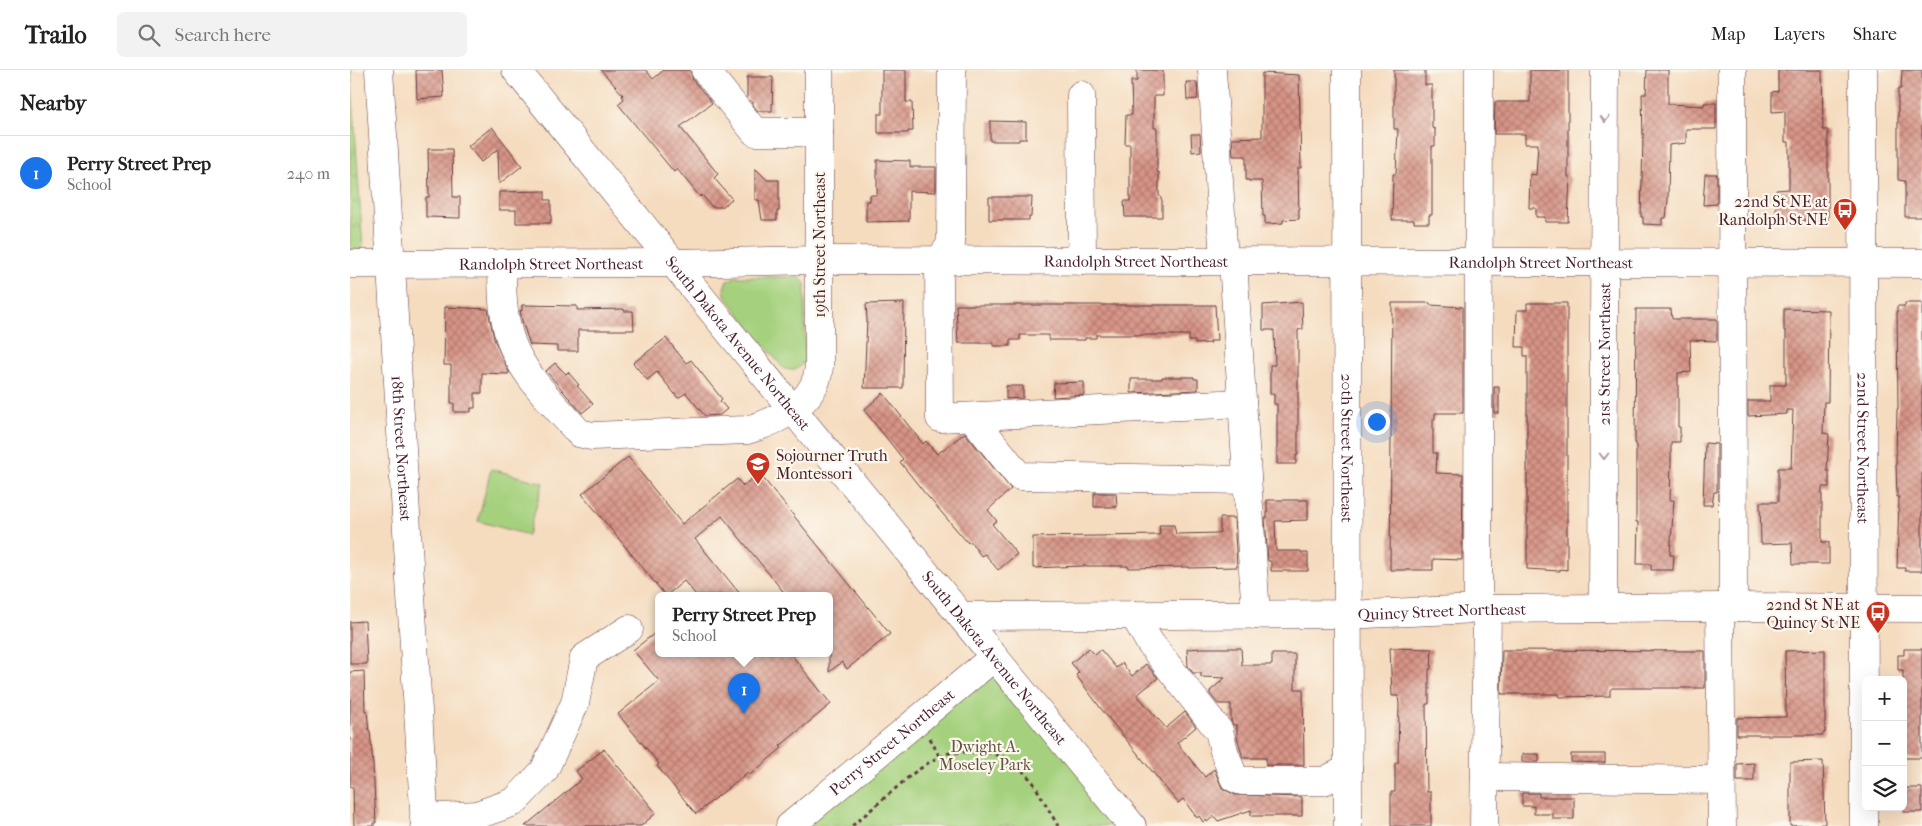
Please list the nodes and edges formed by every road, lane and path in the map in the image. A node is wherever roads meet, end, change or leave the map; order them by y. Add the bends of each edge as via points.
1 (379, 70) edge
2 (516, 70) edge
3 (705, 70) edge
4 (819, 70) edge
5 (952, 70) edge
6 (1212, 70) edge
7 (1347, 70) edge
8 (1479, 70) edge
9 (1605, 70) edge
10 (1732, 70) edge
11 (1863, 70) edge
12 (1081, 95) dead end
13 (819, 132) junction
14 (819, 260) junction
15 (939, 261) junction
16 (1082, 261) junction
17 (1228, 261) junction
18 (1348, 261) junction
19 (1479, 262) junction
20 (1605, 262) junction
21 (1733, 262) junction
22 (1864, 262) junction
23 (502, 263) junction
24 (673, 263) junction
25 (1922, 263) edge
26 (350, 264) edge
27 (391, 264) junction
28 (1242, 404) junction
29 (792, 409) junction
30 (972, 417) junction
31 (1247, 480) junction
32 (1603, 608) junction
33 (1726, 608) junction
34 (1864, 608) junction
35 (1922, 608) edge
36 (1482, 609) junction
37 (1348, 614) junction
38 (1134, 615) junction
39 (1256, 615) junction
40 (961, 616) junction
41 (629, 629) dead end
42 (994, 657) junction
43 (1348, 769) junction
44 (1485, 777) junction
45 (1721, 780) junction
46 (425, 822) edge
47 (790, 826) edge
48 (852, 826) edge
49 (1058, 826) edge
50 (1132, 826) edge
51 (1348, 826) edge
52 (1484, 826) edge
53 (1722, 826) edge
54 (1864, 826) edge

1 - 27 street, 18th Street Northeast
2 - 24 street, South Dakota Avenue Northeast
3 - 13 street via 755,132
4 - 13 street, 19th Street Northeast
5 - 15 street via 951,244
6 - 17 street
7 - 18 street, 20th Street Northeast
8 - 19 street
9 -> 20 street, 21st Street Northeast
10 - 21 street
11 - 22 street, 22nd Street Northeast
12 - 16 street
13 - 14 street, 19th Street Northeast
14 - 15 street, Randolph Street Northeast
14 - 24 street, Randolph Street Northeast
14 - 29 street, 19th Street Northeast via 818,376 812,392
15 - 16 street, Randolph Street Northeast
15 - 30 street via 940,418
16 - 17 street, Randolph Street Northeast
17 - 18 street, Randolph Street Northeast
17 - 28 street
18 - 19 street, Randolph Street Northeast
18 - 37 street, 20th Street Northeast
19 - 20 street, Randolph Street Northeast
19 - 36 street
20 - 21 street, Randolph Street Northeast
20 -> 32 street, 21st Street Northeast
21 - 22 street, Randolph Street Northeast
21 - 33 street
22 - 25 street, Randolph Street Northeast
22 - 34 street, 22nd Street Northeast
23 - 24 street, Randolph Street Northeast
23 - 27 street, Randolph Street Northeast
23 - 29 street, 19th Street Northeast via 505,316 511,343 523,367 580,433 592,436 747,430 764,425
24 - 29 street, South Dakota Avenue Northeast
26 - 27 street, Randolph Street Northeast
27 - 46 street, 18th Street Northeast
28 - 30 street
28 - 31 street
29 - 40 street, South Dakota Avenue Northeast
30 - 31 street via 1019,476
31 - 39 street
32 - 33 street, Quincy Street Northeast
32 - 36 street, Quincy Street Northeast
33 - 34 street, Quincy Street Northeast
33 - 45 street
34 - 35 street, Quincy Street Northeast
34 - 54 street, 22nd Street Northeast
36 - 37 street, Quincy Street Northeast
36 - 44 street
37 - 39 street, Quincy Street Northeast
37 - 43 street, 20th Street Northeast
38 - 39 street, Quincy Street Northeast
38 - 40 street, Quincy Street Northeast
38 - 43 street via 1150,643 1219,731 1234,778 1241,781 1324,781
40 - 42 street, South Dakota Avenue Northeast
41 - 46 street via 584,658 575,703 544,771 514,802 477,815
42 - 47 street, Perry Street Northeast
42 - 50 street, South Dakota Avenue Northeast
43 - 51 street, 20th Street Northeast
44 - 45 street
44 - 52 street
45 - 53 street
48 - 49 path via 931,761 949,753 967,752 1004,756 1020,768 1033,782

